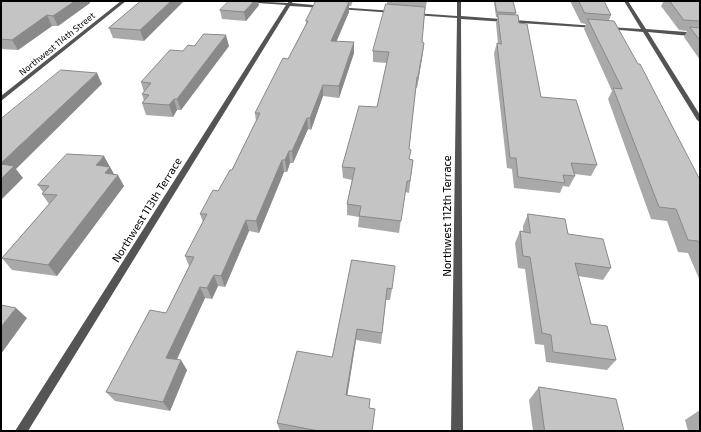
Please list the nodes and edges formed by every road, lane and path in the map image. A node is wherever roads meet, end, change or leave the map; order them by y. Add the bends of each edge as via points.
1 (124, 1) edge
2 (244, 1) edge
3 (459, 1) edge
4 (626, 1) edge
5 (290, 3) edge
6 (328, 7) edge
7 (336, 8) edge
8 (397, 12) edge
9 (405, 13) edge
10 (459, 17) junction
11 (598, 27) edge
12 (605, 28) edge
13 (644, 31) junction
14 (700, 35) edge
15 (1, 99) edge
16 (700, 120) edge
17 (21, 431) edge
18 (457, 431) edge

1 - 15 street, Northwest 114th Street
2 - 5 street
3 - 10 street, Northwest 112th Terrace
4 - 13 street
5 - 6 street
5 - 17 street, Northwest 113th Terrace
7 - 8 street
9 - 10 street
10 - 11 street
10 - 18 street, Northwest 112th Terrace
12 - 13 street
13 - 14 street
13 - 16 street

